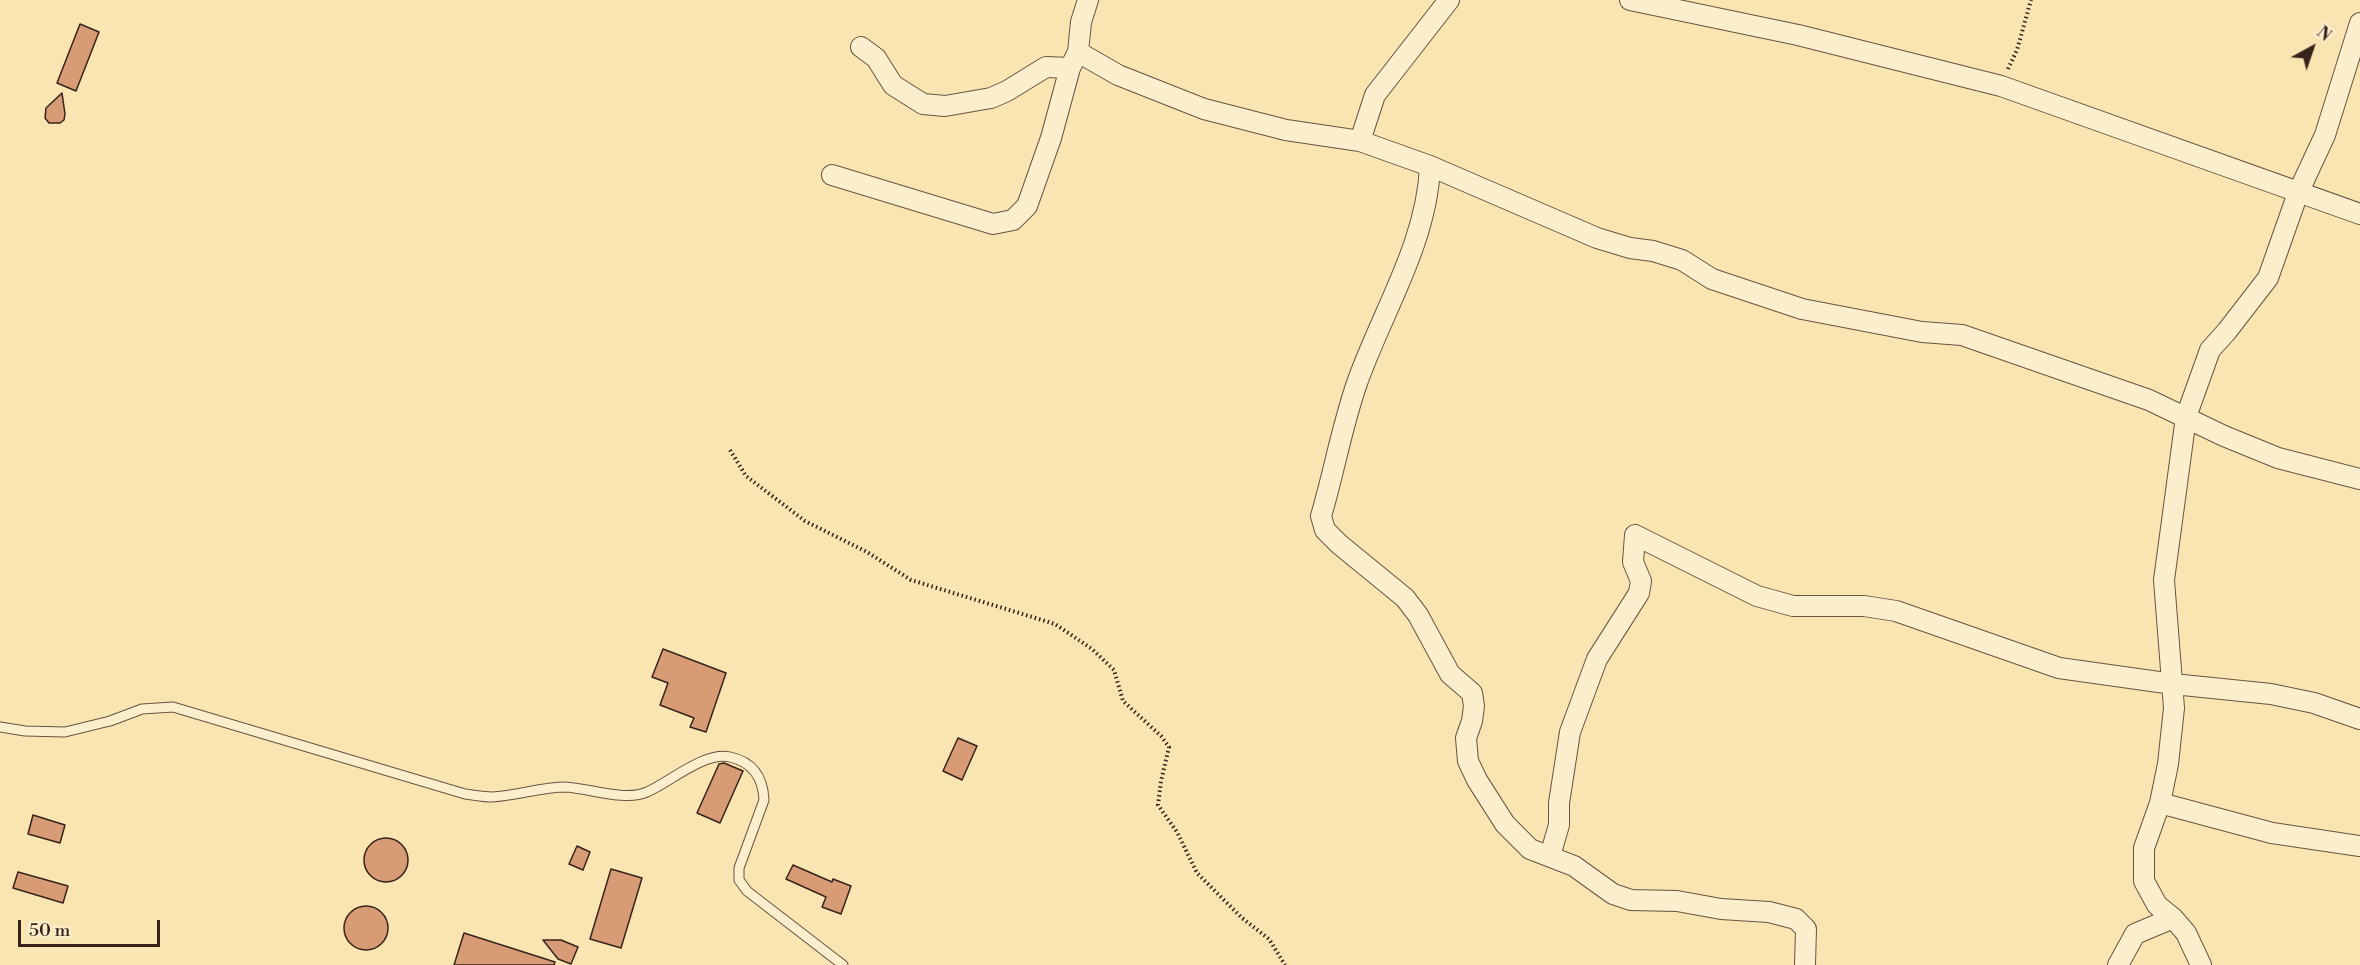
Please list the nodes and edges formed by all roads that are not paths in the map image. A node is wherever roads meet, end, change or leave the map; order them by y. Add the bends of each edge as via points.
1 (1088, 0) edge
2 (1449, 0) edge
3 (1630, 0) edge
4 (2360, 23) edge
5 (861, 47) dead end
6 (1074, 60) junction
7 (1360, 141) junction
8 (1430, 166) junction
9 (832, 175) dead end
10 (2298, 193) junction
11 (2360, 214) edge
12 (2186, 417) junction
13 (2360, 478) edge
14 (2173, 684) junction
15 (2360, 719) edge
16 (0, 727) edge
17 (2160, 803) junction
18 (2360, 846) edge
19 (1550, 856) junction
20 (2173, 918) junction
21 (843, 965) edge
22 (1805, 965) edge
23 (2118, 965) edge
24 (2201, 965) edge

1 - 6 street
2 - 7 street via 1375,95
3 - 10 street via 1798,35 2001,86
4 - 10 street via 2325,135
5 - 6 street via 876,58 893,85 922,104 945,106 991,98 1046,67
6 - 7 street via 1204,109 1286,130
6 - 9 street via 1027,206 1012,220 993,224
7 - 8 street
8 - 12 street via 1597,238 1682,260 1712,279 1803,309 1922,332 1962,335 2110,385
8 - 19 street via 1425,213 1357,383 1321,516 1325,530 1339,544 1405,598 1450,674 1472,693 1474,706 1466,738 1468,761 1505,824 1530,849
10 - 11 street
10 - 12 street via 2268,278 2210,350
12 - 13 street via 2278,458
12 - 14 street via 2164,580
14 - 15 street via 2271,694
14 - 17 street via 2168,764
14 - 19 street via 2059,668 1896,611 1864,606 1793,606 1757,596 1635,535 1633,562 1641,581 1639,593 1598,659 1570,732 1559,825
16 - 21 lane via 65,732 142,709 173,707 465,794 492,797 564,787 645,794 709,758 730,756 750,766 764,789 764,800 739,868 739,880 747,891
17 - 18 street via 2272,833
17 - 20 street via 2144,848 2144,881 2157,904
19 - 22 street via 1574,866 1612,894 1631,900 1677,901 1796,919 1806,929
20 - 23 street via 2135,934
20 - 24 street via 2186,933

